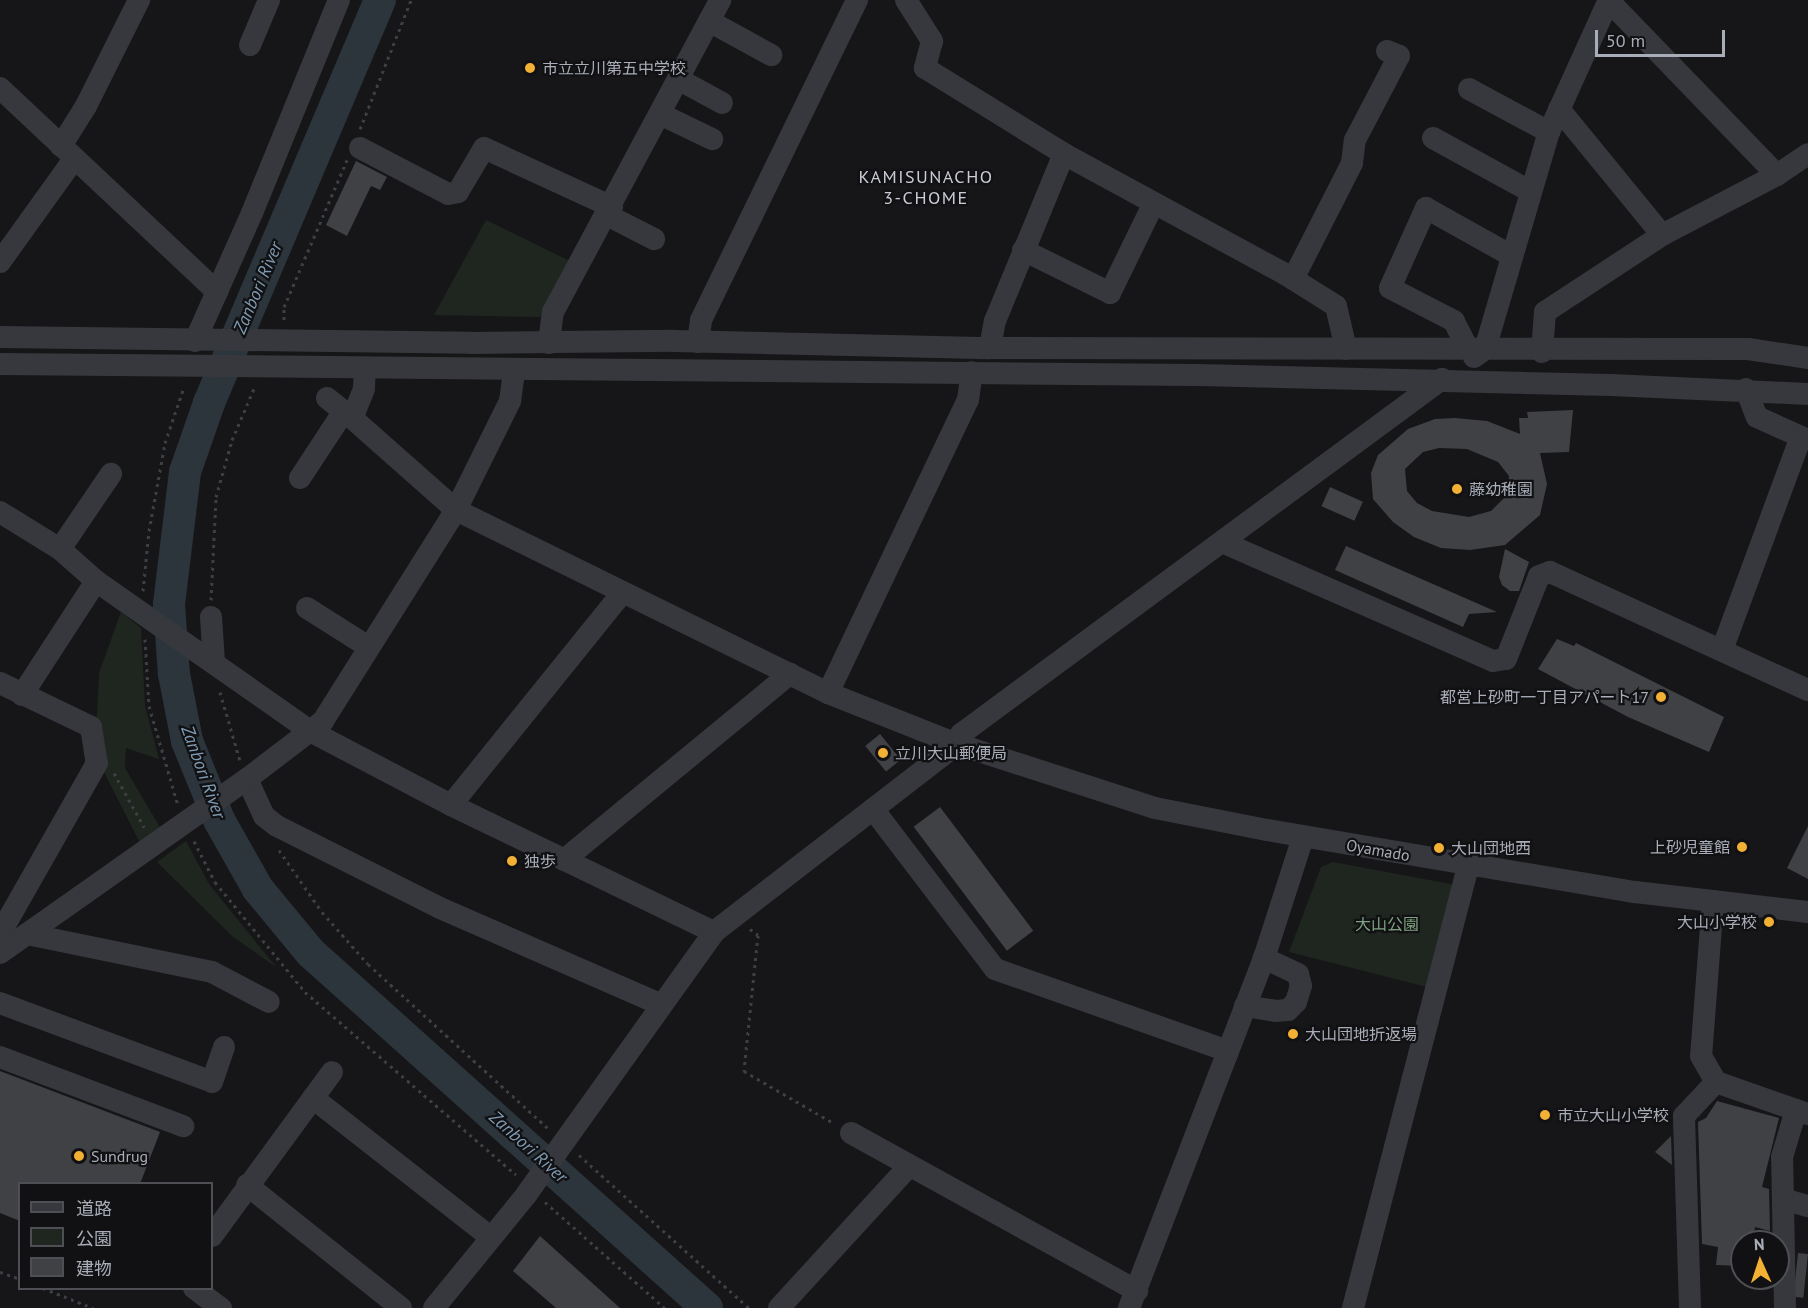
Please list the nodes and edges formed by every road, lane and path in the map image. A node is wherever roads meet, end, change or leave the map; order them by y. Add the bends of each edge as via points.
1 (139, 0) edge
2 (269, 0) edge
3 (339, 0) edge
4 (720, 0) edge
5 (857, 0) edge
6 (906, 0) edge
7 (1609, 0) edge
8 (709, 21) junction
9 (250, 45) dead end
10 (1387, 51) dead end
11 (771, 55) dead end
12 (678, 79) junction
13 (1469, 89) dead end
14 (2, 95) edge
15 (722, 102) dead end
16 (1559, 109) junction
17 (660, 114) junction
18 (1549, 132) junction
19 (1433, 138) dead end
20 (712, 139) dead end
21 (360, 148) dead end
22 (67, 153) junction
23 (1064, 154) junction
24 (1808, 154) edge
25 (1777, 175) junction
26 (1530, 191) junction
27 (1153, 205) junction
28 (609, 211) junction
29 (1662, 235) junction
30 (654, 239) dead end
31 (1023, 250) junction
32 (1512, 256) junction
33 (0, 262) edge
34 (1293, 279) junction
35 (217, 292) junction
36 (0, 337) edge
37 (202, 341) junction
38 (674, 341) junction
39 (698, 342) junction
40 (471, 343) junction
41 (549, 343) junction
42 (990, 348) junction
43 (1346, 349) junction
44 (1477, 349) junction
45 (1542, 352) junction
46 (1808, 358) edge
47 (0, 364) edge
48 (365, 368) junction
49 (475, 371) junction
50 (514, 371) junction
51 (657, 371) junction
52 (972, 372) junction
53 (256, 375) junction
54 (1440, 381) junction
55 (1746, 389) junction
56 (1808, 394) edge
57 (341, 409) junction
58 (1804, 438) edge
59 (111, 474) dead end
60 (300, 478) dead end
61 (456, 510) junction
62 (0, 512) edge
63 (1222, 542) junction
64 (60, 549) junction
65 (96, 580) junction
66 (621, 594) junction
67 (307, 608) dead end
68 (211, 617) joint
69 (367, 646) junction
70 (1722, 650) junction
71 (210, 660) junction
72 (790, 674) junction
73 (0, 683) edge
74 (1808, 690) edge
75 (828, 693) junction
76 (22, 695) junction
77 (312, 732) junction
78 (957, 744) junction
79 (112, 768) dead end
80 (243, 782) junction
81 (451, 805) junction
82 (873, 809) junction
83 (264, 816) junction
84 (1303, 837) junction
85 (154, 845) junction
86 (564, 860) junction
87 (1468, 867) junction
88 (1713, 901) junction
89 (1808, 912) edge
90 (734, 917) junction
91 (714, 932) junction
92 (0, 934) edge
93 (27, 934) junction
94 (0, 953) edge
95 (1264, 958) junction
96 (269, 1002) dead end
97 (0, 1003) edge
98 (660, 1004) junction
99 (1245, 1006) junction
100 (224, 1047) dead end
101 (1228, 1051) junction
102 (0, 1057) edge
103 (332, 1072) dead end
104 (1716, 1082) junction
105 (314, 1098) junction
106 (1802, 1112) edge
107 (183, 1126) dead end
108 (851, 1133) joint
109 (564, 1144) junction
110 (909, 1166) junction
111 (247, 1185) junction
112 (535, 1188) junction
113 (1783, 1198) junction
114 (1808, 1206) edge
115 (213, 1235) edge
116 (490, 1237) junction
117 (0, 1272) edge
118 (18, 1278) edge
119 (48, 1290) edge
120 (197, 1290) edge
121 (1133, 1300) edge
122 (93, 1308) edge
123 (221, 1308) edge
124 (401, 1308) edge
125 (434, 1308) edge
126 (665, 1308) edge
127 (749, 1308) edge
128 (779, 1308) edge
129 (1353, 1308) edge
130 (1689, 1308) edge
131 (1785, 1308) edge

1 - 22 street
2 - 9 street
3 - 35 street
4 - 8 street
5 - 39 street via 701,320
6 - 23 street via 932,41 925,68
7 - 16 street
7 - 25 street
8 - 11 street
8 - 12 street
10 - 34 street via 1399,56 1355,140 1352,163
12 - 15 street
12 - 17 street
13 - 18 street
14 - 22 street
16 - 18 street
16 - 29 street
17 - 20 street
17 - 28 street
18 - 26 street
19 - 26 street
21 - 28 street via 448,194 458,192 484,148
22 - 33 street
22 - 35 street
23 - 27 street
23 - 31 street
24 - 25 street
25 - 29 street
26 - 32 street
27 - 31 street via 1110,293
27 - 34 street
28 - 30 street
28 - 41 street via 553,312
29 - 45 street via 1545,312
31 - 42 street via 995,321
32 - 44 street
32 - 44 street via 1426,208 1390,288 1454,321
34 - 43 street via 1336,306
35 - 37 street
36 - 37 street
37 - 40 street
38 - 39 street
38 - 41 street
38 - 51 street via 678,352 674,363
39 - 42 street
40 - 41 street
40 - 49 street via 462,352
42 - 43 street
43 - 44 street
44 - 45 street
44 - 54 street
45 - 46 street via 1748,349
47 - 53 street via 199,367
48 - 49 street
48 - 53 street
48 - 57 street via 364,389
49 - 50 street
50 - 51 street
50 - 61 street via 510,401
51 - 52 street
52 - 54 street
52 - 75 street via 968,400
53 - 68 path via 216,497
54 - 55 street
54 - 63 street
55 - 56 street
55 - 58 street via 1756,417
57 - 60 street
57 - 61 street, Oyamado
58 - 70 street
59 - 64 street
61 - 66 street, Oyamado
61 - 69 street
62 - 64 street
63 - 70 street via 1493,661 1506,658 1539,576 1550,572
63 - 78 street via 962,734
64 - 65 street
65 - 71 street
65 - 76 street
66 - 72 street, Oyamado
66 - 81 street
67 - 69 street
68 - 71 street
69 - 77 street
70 - 74 street
71 - 77 street
71 - 80 path
72 - 75 street, Oyamado
72 - 86 street
73 - 76 street
75 - 78 street, Oyamado
76 - 92 street via 91,727 97,763
77 - 80 street
77 - 81 street
78 - 82 street
78 - 84 street, Oyamado via 1155,808
79 - 85 path
80 - 83 street
80 - 85 street
81 - 86 street
82 - 90 street
82 - 101 street via 995,969
83 - 98 street via 357,869
83 - 109 path via 269,833 295,875 368,964
84 - 87 street, Oyamado
84 - 95 street
85 - 93 street
86 - 91 street
87 - 88 street, Oyamado
87 - 129 street
88 - 89 street, Oyamado
88 - 104 street via 1701,1056
90 - 91 street
90 - 108 path via 758,935 744,1071
91 - 98 street
93 - 94 street
93 - 96 street via 212,972
95 - 99 street
95 - 99 street via 1298,974 1301,986 1296,1002 1288,1010
97 - 100 street via 212,1082
98 - 109 street
99 - 101 street
101 - 121 street
102 - 107 street
103 - 105 street
104 - 106 street
104 - 130 street via 1684,1116
105 - 111 street
105 - 116 street
106 - 113 street via 1782,1157
108 - 110 street
109 - 112 street
109 - 127 path
110 - 121 street
110 - 128 street
111 - 115 street
111 - 124 street
112 - 116 street
112 - 126 path
113 - 114 street
113 - 131 street
116 - 125 street
117 - 118 path
119 - 122 path
120 - 123 street

